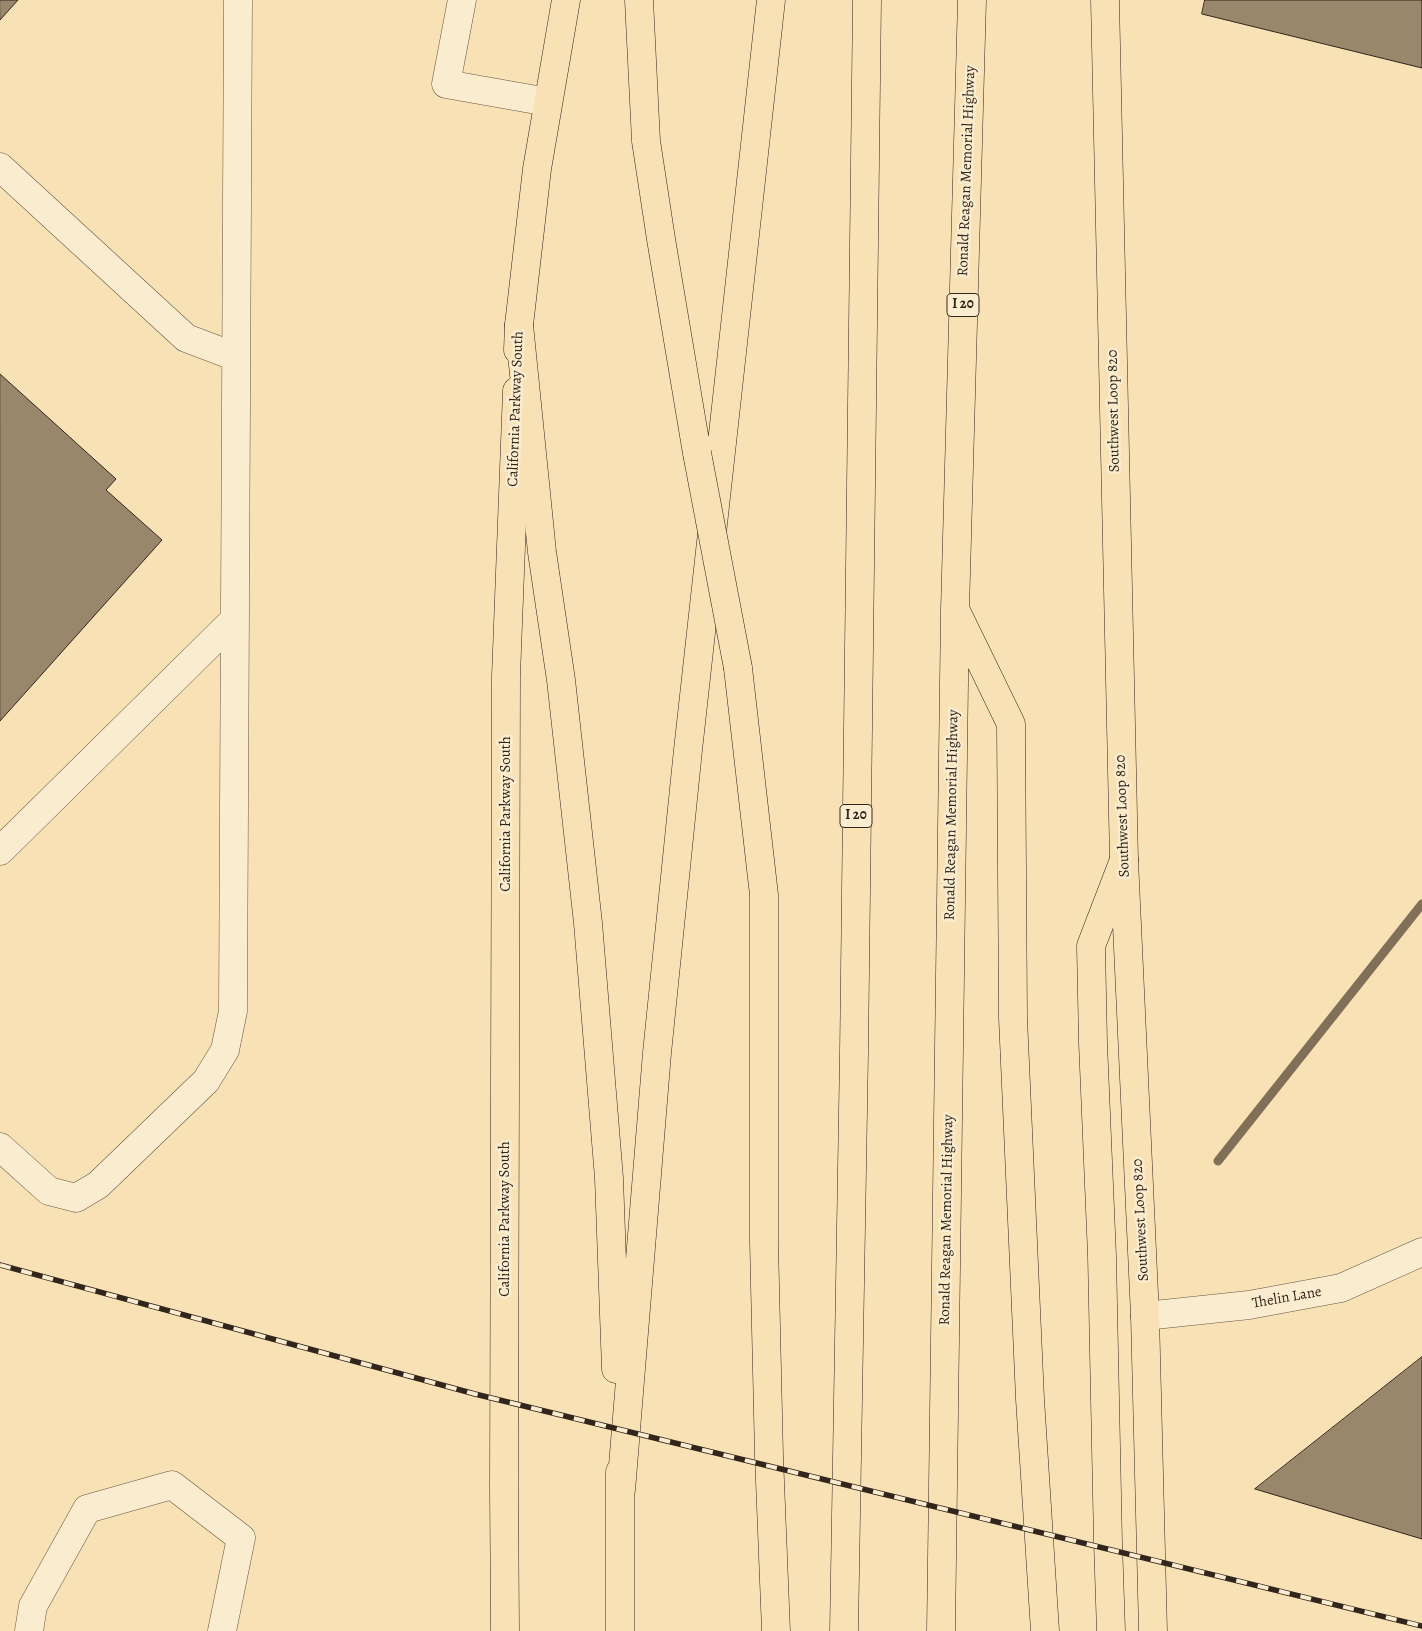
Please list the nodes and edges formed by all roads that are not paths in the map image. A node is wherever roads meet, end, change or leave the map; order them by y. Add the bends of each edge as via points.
1 (238, 0) edge
2 (462, 0) edge
3 (566, 0) edge
4 (639, 0) edge
5 (771, 0) edge
6 (867, 0) edge
7 (972, 0) edge
8 (1105, 0) edge
9 (548, 102) junction
10 (0, 167) edge
11 (519, 325) junction
12 (236, 357) junction
13 (955, 610) junction
14 (235, 619) junction
15 (0, 852) edge
16 (1124, 860) junction
17 (0, 1146) edge
18 (1422, 1252) edge
19 (1145, 1316) junction
20 (621, 1490) junction
21 (29, 1631) edge
22 (222, 1631) edge
23 (505, 1631) edge
24 (620, 1631) edge
25 (776, 1631) edge
26 (844, 1631) edge
27 (941, 1631) edge
28 (1044, 1631) edge
29 (1111, 1631) edge
30 (1153, 1631) edge

1 - 12 street
2 - 9 street via 446,84
3 - 9 main road, California Parkway South
4 - 25 main road, bridge via 646,141 697,453 738,668 764,895 764,1242
5 - 20 main road via 660,1023
6 - 26 main road, I 20
7 - 13 main road, Ronald Reagan Memorial Highway / I 20
8 - 16 main road, Southwest Loop 820
9 - 11 main road, California Parkway South
10 - 12 street via 186,338
11 - 20 main road via 542,552 561,680 589,933 608,1178
11 - 23 main road, California Parkway South via 506,686
12 - 14 street
13 - 27 main road, Ronald Reagan Memorial Highway / I 20
13 - 28 main road via 1011,724 1013,1018
14 - 15 street
14 - 17 street via 233,1011 224,1050 206,1081 98,1185 76,1198 49,1191
16 - 19 main road, Southwest Loop 820
16 - 29 main road via 1091,946
18 - 19 street, Thelin Lane via 1341,1288 1249,1305
19 - 30 main road, Southwest Loop 820
20 - 24 main road
21 - 22 street via 33,1606 87,1510 172,1485 241,1538

